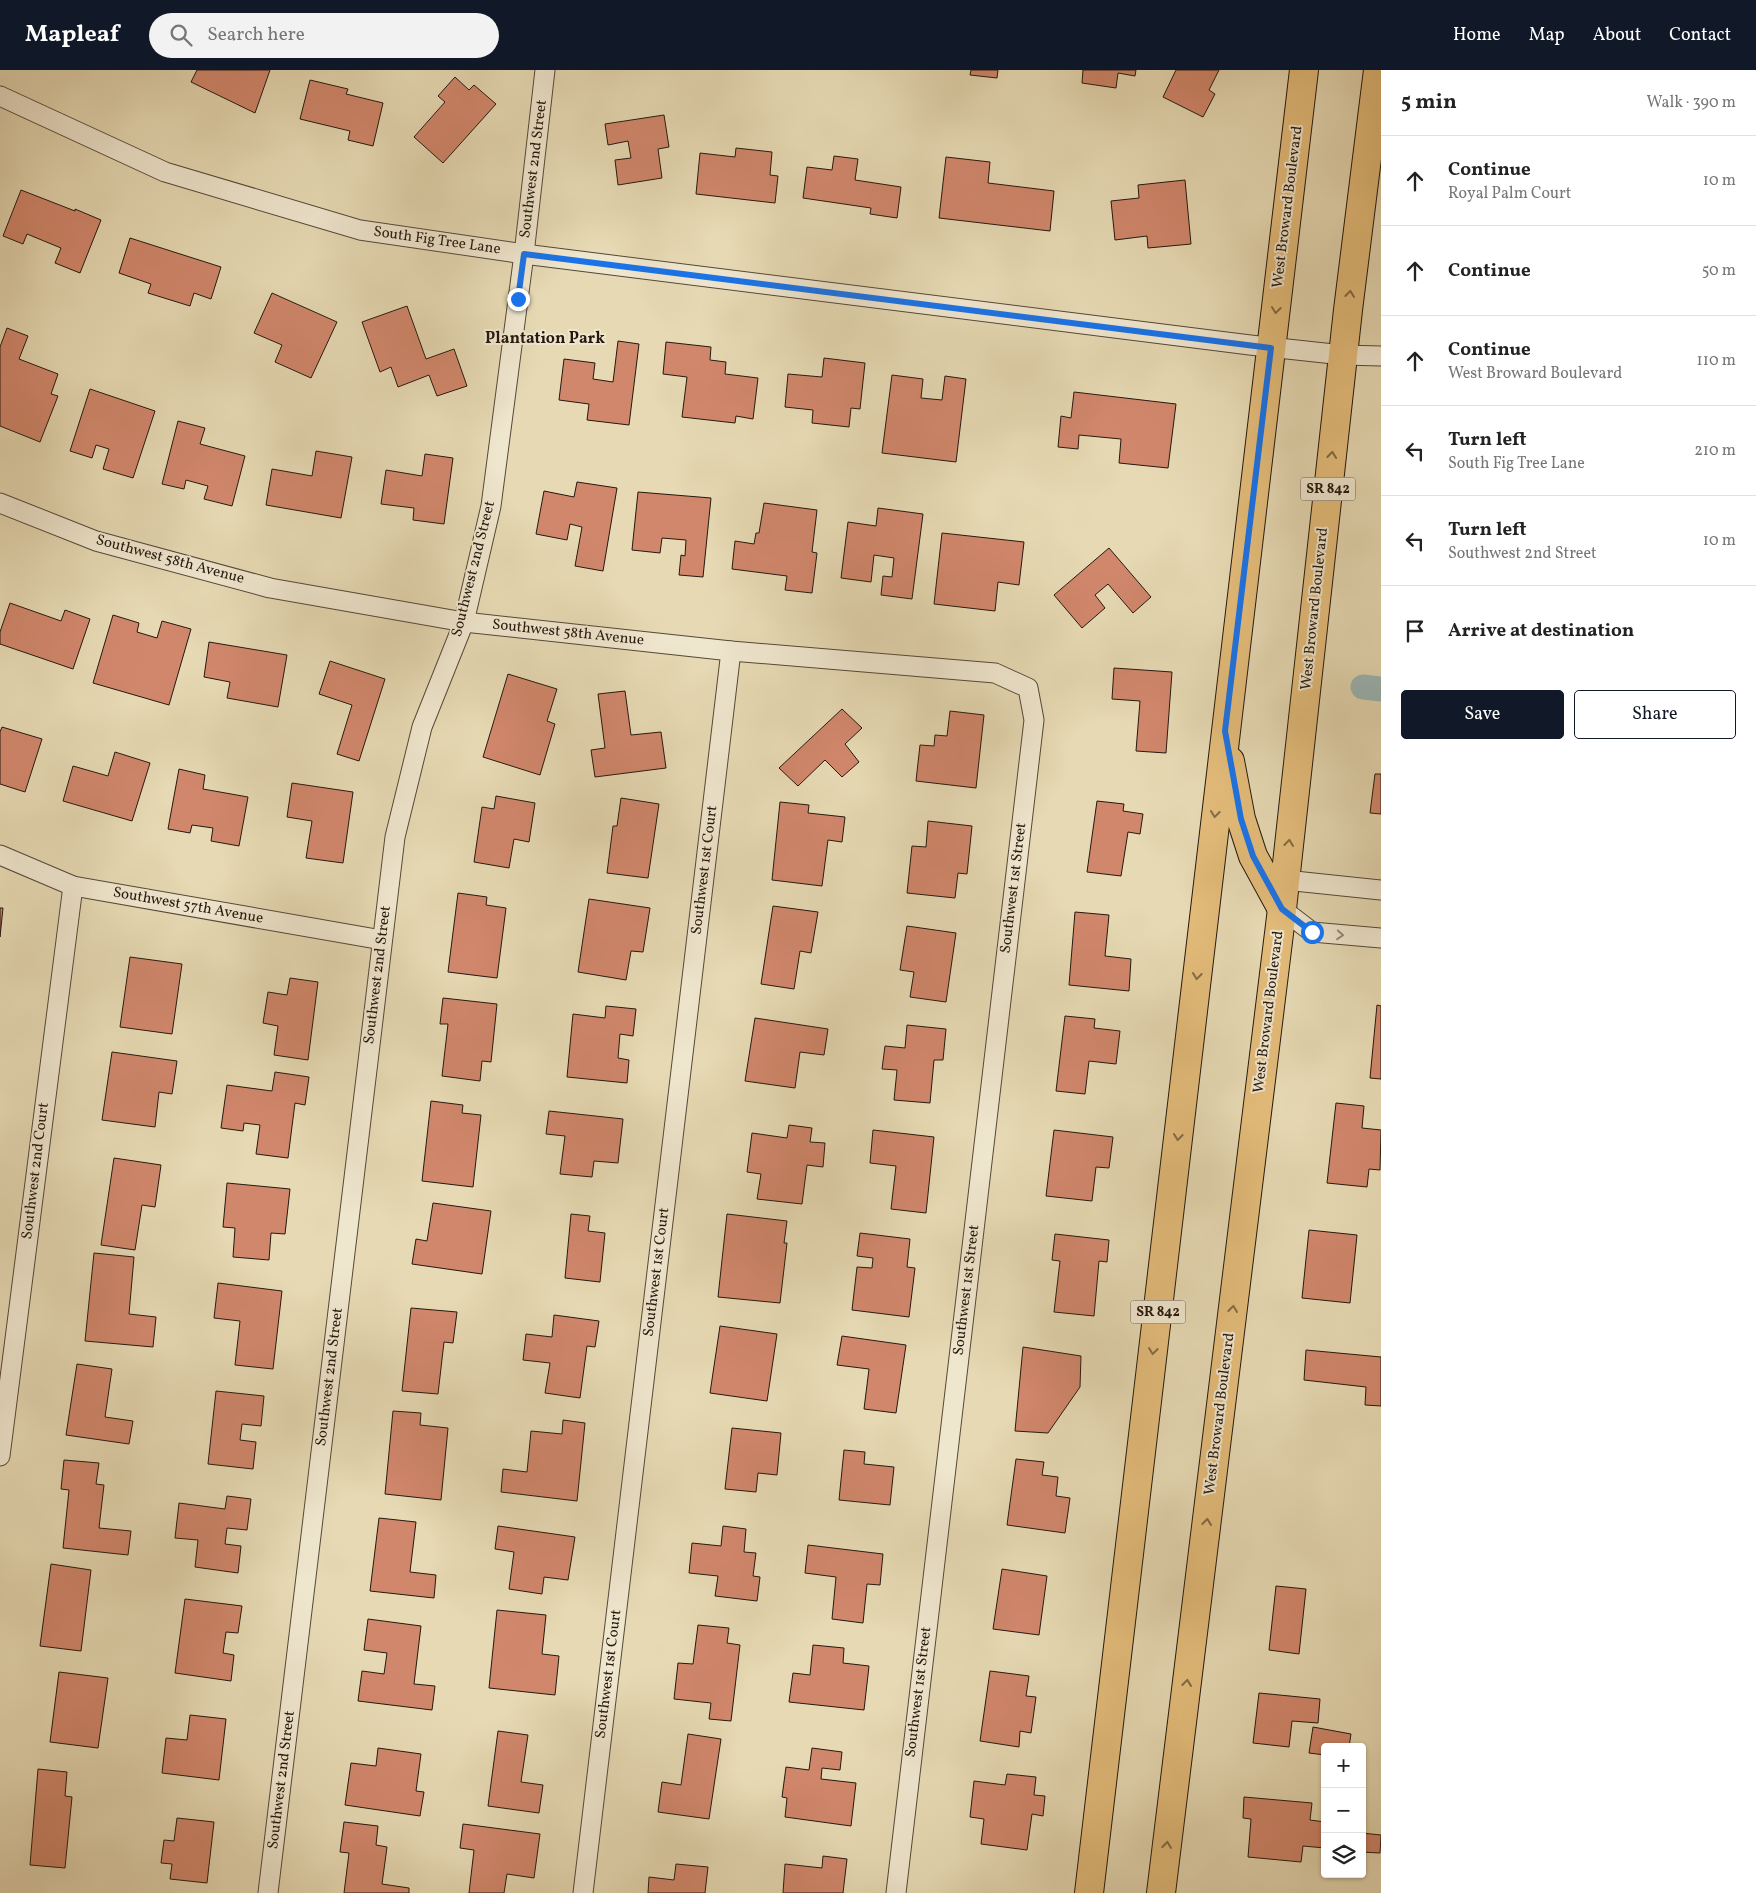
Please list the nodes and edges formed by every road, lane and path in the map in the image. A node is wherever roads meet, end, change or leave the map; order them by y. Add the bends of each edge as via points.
1 (545, 70) edge
2 (1304, 70) edge
3 (1378, 70) edge
4 (0, 96) edge
5 (524, 254) junction
6 (1271, 348) junction
7 (1343, 355) junction
8 (1381, 356) edge
9 (0, 503) edge
10 (464, 622) junction
11 (731, 651) junction
12 (1028, 688) joint
13 (1225, 731) junction
14 (0, 855) edge
15 (1285, 880) junction
16 (73, 886) junction
17 (1381, 890) edge
18 (1282, 909) junction
19 (1381, 938) edge
20 (382, 940) junction
21 (0, 1456) edge
22 (268, 1893) edge
23 (582, 1893) edge
24 (896, 1893) edge
25 (1088, 1893) edge
26 (1161, 1893) edge

1 - 5 street, Southwest 2nd Street
2 -> 6 main road, West Broward Boulevard / SR 842
7 -> 3 main road, West Broward Boulevard / SR 842
4 - 5 street, South Fig Tree Lane via 165,172 360,230
5 - 6 street, South Fig Tree Lane
5 - 10 street, Southwest 2nd Street via 491,506
6 - 7 street, South Fig Tree Lane
6 - 13 main road, West Broward Boulevard / SR 842
7 - 8 street, South Fig Tree Lane
15 -> 7 main road, West Broward Boulevard / SR 842
9 - 10 street, Southwest 58th Avenue via 96,541 270,588
10 - 11 street, Southwest 58th Avenue
10 - 20 street, Southwest 2nd Street via 422,727 395,837
11 - 12 street, Southwest 58th Avenue via 995,673
11 - 23 street, Southwest 1st Court
12 - 24 street, Southwest 1st Street via 1034,720
13 - 18 main road via 1241,819 1253,856
13 -> 25 main road, West Broward Boulevard / SR 842
14 - 16 street, Southwest 57th Avenue
15 - 17 street
15 - 18 main road, West Broward Boulevard / SR 842
16 - 20 street, Southwest 57th Avenue
16 - 21 street, Southwest 2nd Court
18 -> 19 street via 1312,932
26 -> 18 main road, West Broward Boulevard / SR 842
20 - 22 street, Southwest 2nd Street

